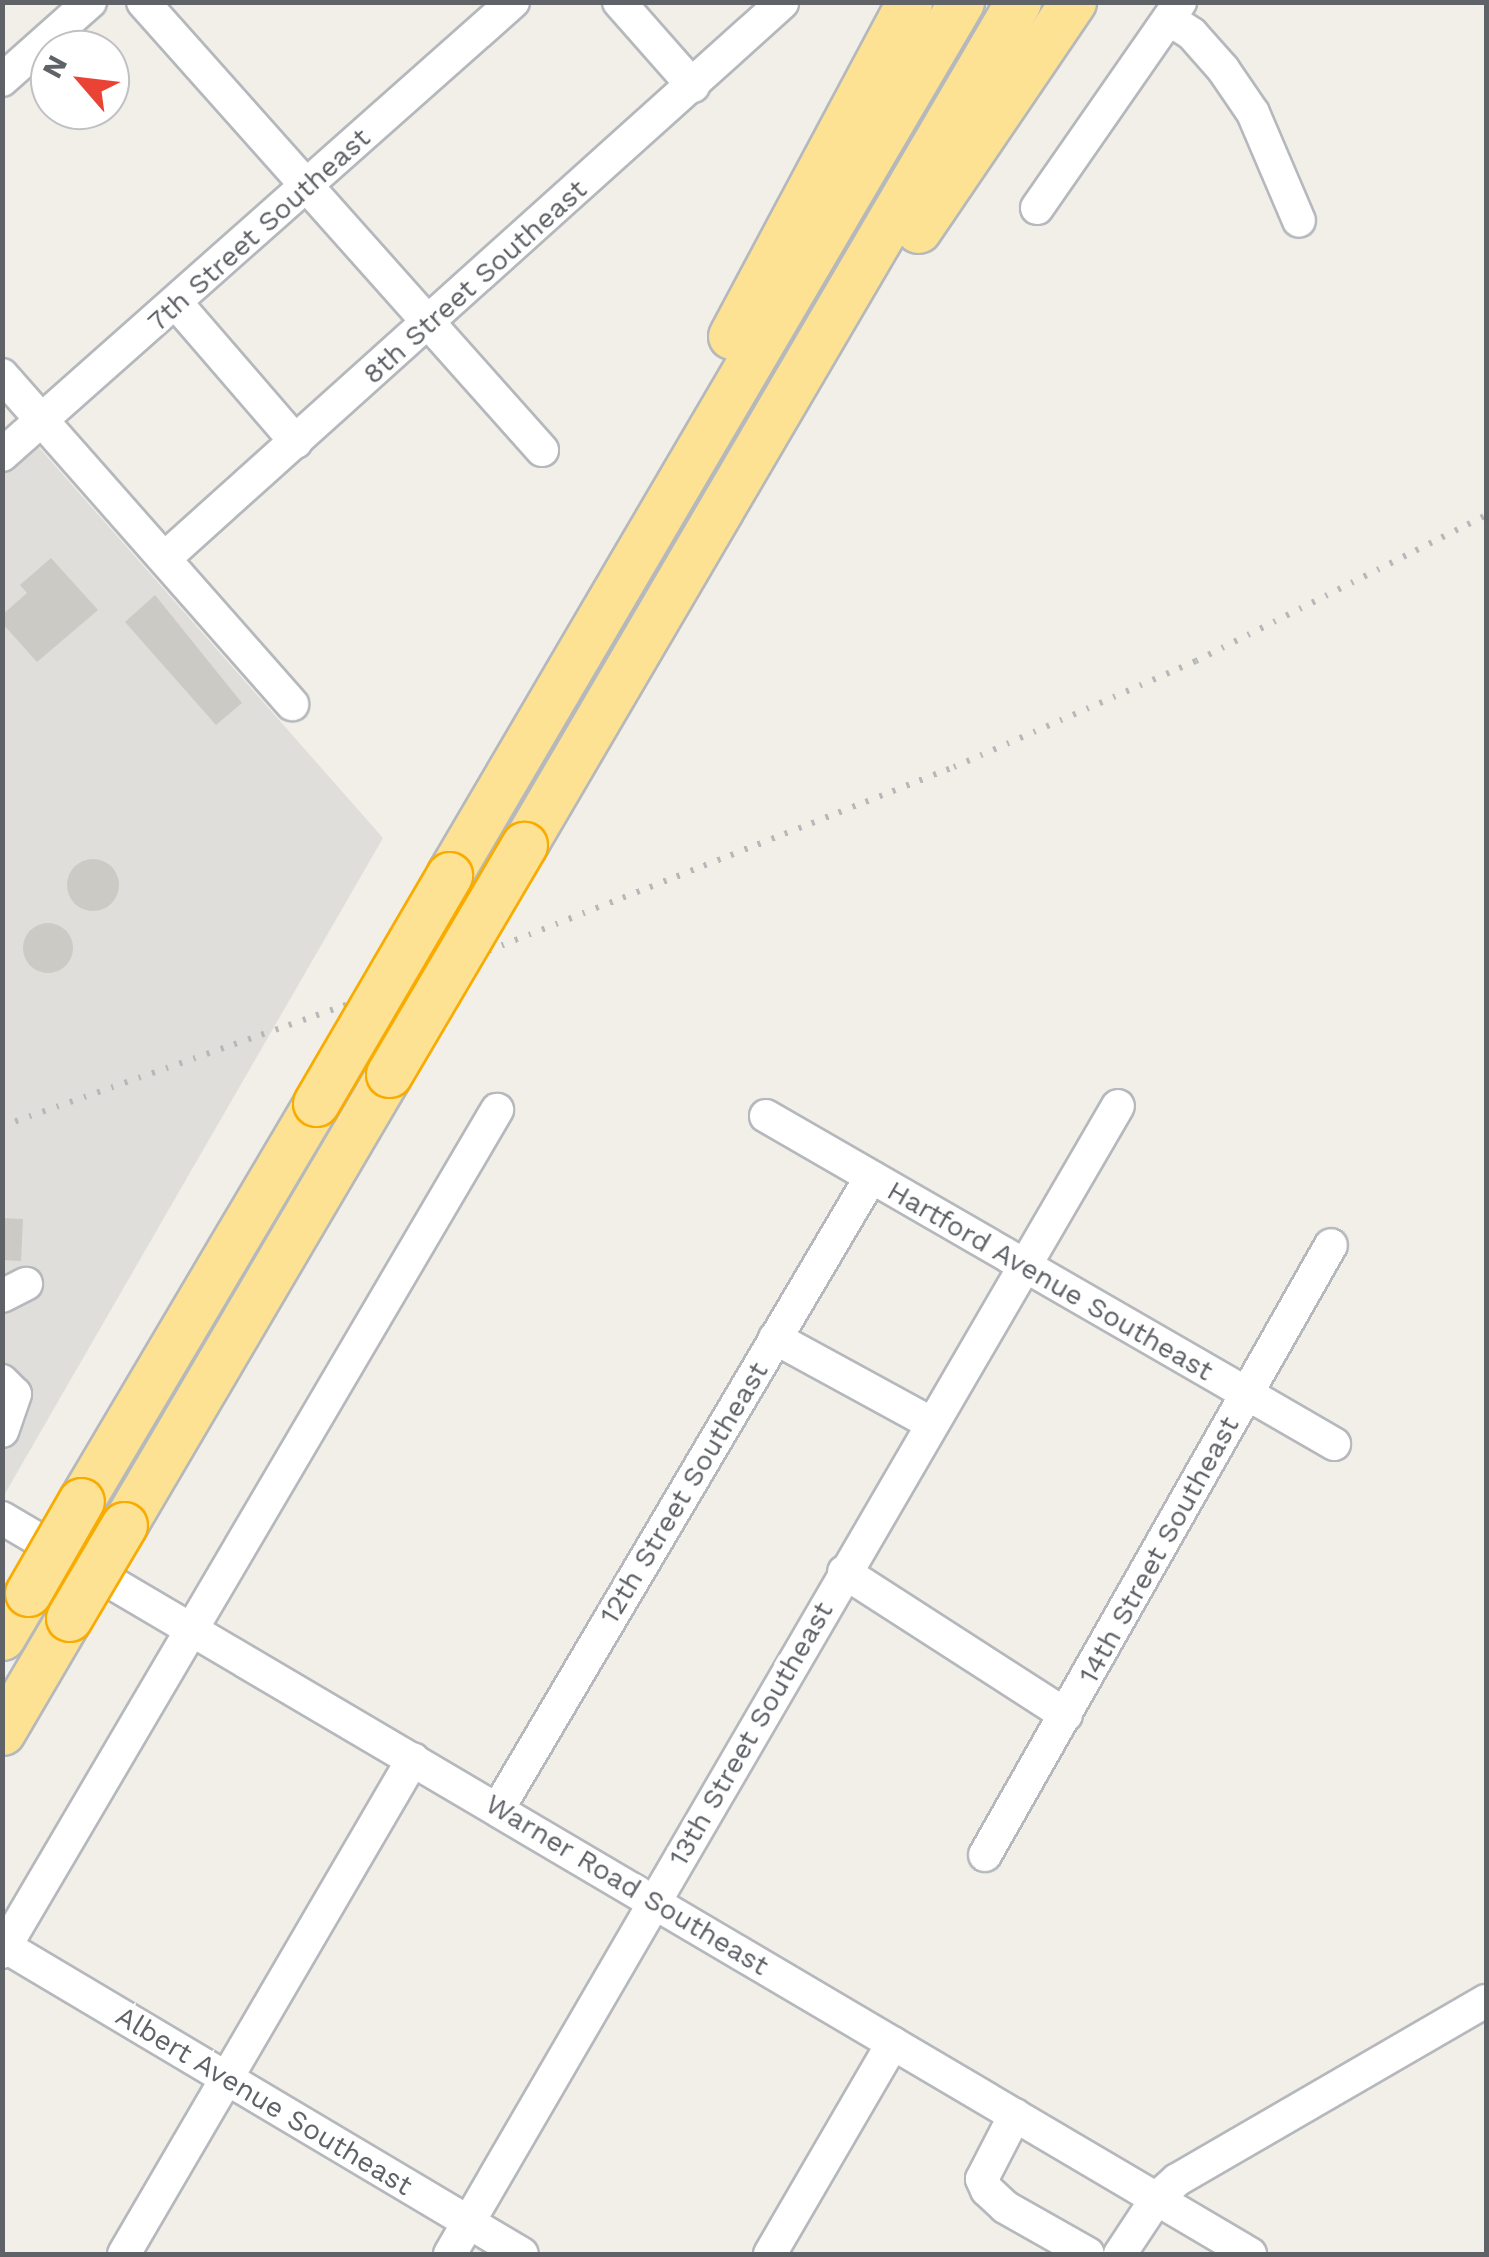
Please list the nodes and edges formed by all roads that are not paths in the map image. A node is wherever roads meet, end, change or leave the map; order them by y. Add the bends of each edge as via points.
1 (90, 2) edge
2 (142, 2) edge
3 (514, 2) edge
4 (620, 2) edge
5 (908, 2) edge
6 (960, 2) edge
7 (1018, 2) edge
8 (1072, 2) edge
9 (782, 4) edge
10 (1174, 11) edge
11 (2, 80) edge
12 (693, 86) junction
13 (307, 187) junction
14 (1037, 208) dead end
15 (1299, 221) dead end
16 (177, 304) junction
17 (429, 324) junction
18 (2, 375) edge
19 (42, 420) junction
20 (296, 442) junction
21 (542, 450) dead end
22 (2, 455) edge
23 (164, 558) junction
24 (660, 612) junction
25 (292, 704) dead end
26 (541, 717) junction
27 (1118, 1106) dead end
28 (496, 1110) dead end
29 (766, 1116) dead end
30 (870, 1177) junction
31 (1331, 1245) dead end
32 (1024, 1266) junction
33 (776, 1338) junction
34 (2, 1382) edge
35 (1246, 1395) junction
36 (931, 1423) junction
37 (2, 1431) edge
38 (1334, 1444) dead end
39 (2, 1518) edge
40 (844, 1572) junction
41 (191, 1629) junction
42 (2, 1637) edge
43 (1066, 1715) junction
44 (2, 1732) edge
45 (413, 1759) junction
46 (498, 1810) junction
47 (985, 1855) dead end
48 (656, 1902) junction
49 (4, 1949) edge
50 (1486, 2001) edge
51 (893, 2043) junction
52 (226, 2080) junction
53 (1015, 2115) junction
54 (1157, 2198) junction
55 (469, 2222) junction
56 (124, 2254) edge
57 (450, 2254) edge
58 (522, 2254) edge
59 (770, 2254) edge
60 (1088, 2254) edge
61 (1120, 2254) edge
62 (1250, 2254) edge

1 - 11 street
2 - 13 street
3 - 13 street, 7th Street Southeast
4 - 12 street
5 - 26 highway via 648,485
6 - 26 highway
7 - 24 highway
8 - 24 highway via 931,209 753,497
9 - 12 street, 8th Street Southeast
10 - 14 street
10 - 15 street via 1253,113
12 - 17 street, 8th Street Southeast
13 - 16 street, 7th Street Southeast
13 - 17 street
16 - 19 street, 7th Street Southeast
16 - 20 street
17 - 20 street, 8th Street Southeast
17 - 21 street
18 - 19 street
19 - 22 street, 7th Street Southeast
19 - 23 street
20 - 23 street, 8th Street Southeast
23 - 25 street
24 - 44 highway, bridge
26 - 42 highway, bridge
27 - 32 street, 13th Street Southeast
28 - 41 street
29 - 30 street, Hartford Avenue Southeast
30 - 32 street, Hartford Avenue Southeast
30 - 33 street, 12th Street Southeast
31 - 35 street, 14th Street Southeast
32 - 35 street, Hartford Avenue Southeast
32 - 36 street, 13th Street Southeast
33 - 36 street
33 - 46 street, 12th Street Southeast
34 - 37 street via 15,1394
35 - 38 street, Hartford Avenue Southeast
35 - 43 street, 14th Street Southeast
36 - 40 street, 13th Street Southeast
39 - 41 street, Warner Road Southeast
40 - 43 street
40 - 48 street, 13th Street Southeast
41 - 45 street, Warner Road Southeast
41 - 49 street
43 - 47 street, 14th Street Southeast
45 - 46 street, Warner Road Southeast
45 - 52 street
46 - 48 street, Warner Road Southeast
48 - 51 street, Warner Road Southeast
48 - 55 street, 13th Street Southeast
49 - 52 street, Albert Avenue Southeast
50 - 54 street via 1177,2180
51 - 53 street, Warner Road Southeast
51 - 59 street
52 - 55 street, Albert Avenue Southeast
52 - 56 street
53 - 54 street, Warner Road Southeast
53 - 60 street via 982,2179 987,2190 1004,2207
54 - 61 street
54 - 62 street, Warner Road Southeast
55 - 57 street, 13th Street Southeast
55 - 58 street, Albert Avenue Southeast

